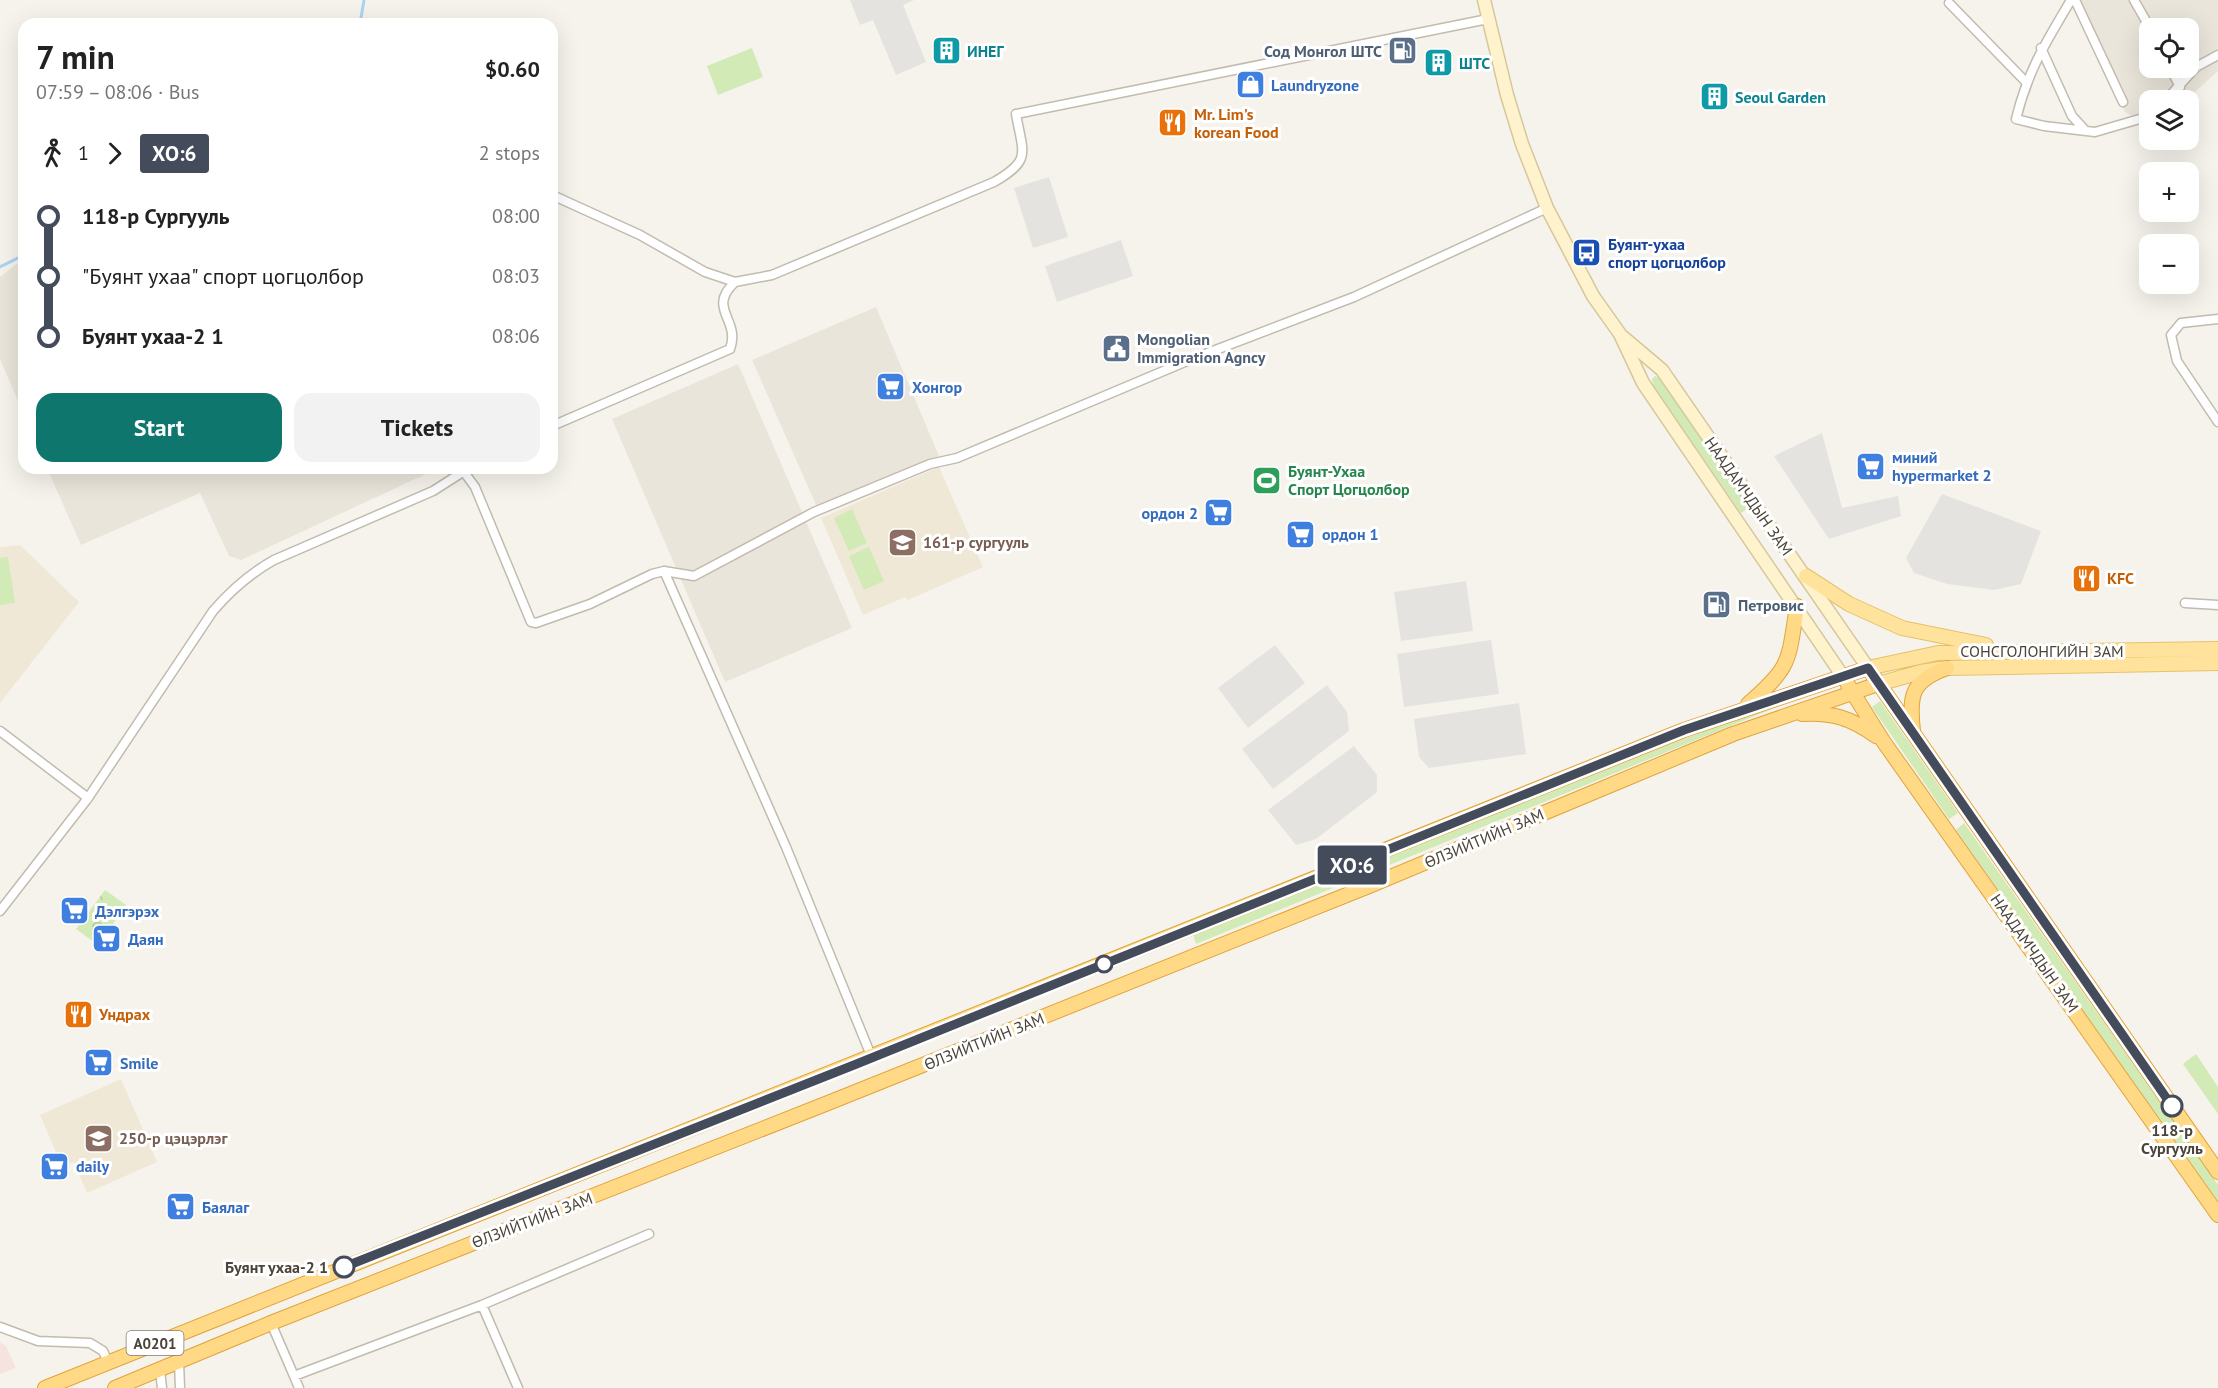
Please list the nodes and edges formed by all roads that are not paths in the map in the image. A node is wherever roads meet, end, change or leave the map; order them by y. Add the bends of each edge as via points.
1 (1484, 0) edge
2 (2073, 0) edge
3 (2134, 0) edge
4 (1949, 3) dead end
5 (2144, 18) edge
6 (1488, 19) junction
7 (2041, 48) junction
8 (2218, 56) edge
9 (2175, 78) edge
10 (2026, 83) junction
11 (2180, 87) junction
12 (2177, 90) edge
13 (2122, 102) dead end
14 (2139, 119) edge
15 (2084, 129) junction
16 (558, 198) edge
17 (1547, 208) junction
18 (735, 282) junction
19 (2218, 319) edge
20 (1620, 334) junction
21 (2218, 422) edge
22 (558, 423) edge
23 (461, 474) edge
24 (469, 474) edge
25 (1755, 505) junction
26 (1762, 516) junction
27 (1734, 518) junction
28 (1744, 532) junction
29 (664, 571) junction
30 (1806, 576) junction
31 (2185, 603) dead end
32 (2218, 605) edge
33 (1797, 606) junction
34 (2218, 650) edge
35 (2014, 651) junction
36 (2218, 663) edge
37 (1868, 668) junction
38 (1947, 668) junction
39 (1842, 675) junction
40 (1878, 684) junction
41 (1852, 691) junction
42 (1742, 709) junction
43 (1785, 714) junction
44 (0, 731) edge
45 (1914, 736) junction
46 (1883, 741) junction
47 (88, 798) junction
48 (1966, 812) junction
49 (1945, 827) junction
50 (0, 911) edge
51 (872, 1058) junction
52 (712, 1122) junction
53 (721, 1146) junction
54 (2218, 1172) edge
55 (2218, 1215) edge
56 (649, 1233) dead end
57 (482, 1305) junction
58 (271, 1323) junction
59 (0, 1327) edge
60 (108, 1362) junction
61 (179, 1362) junction
62 (160, 1370) junction
63 (294, 1376) junction
64 (45, 1388) edge
65 (115, 1388) edge
66 (162, 1388) edge
67 (180, 1388) edge
68 (299, 1388) edge
69 (518, 1388) edge

1 - 6 main road, НААДАМЧДЫН ЗАМ
2 - 7 street
2 - 13 street
3 - 5 street
4 - 10 street
6 - 17 main road, НААДАМЧДЫН ЗАМ via 1516,124
6 - 18 street via 1016,114 1022,161 1009,174 772,275
7 - 10 street
7 - 15 street via 2072,116
8 - 11 street via 2196,67
9 - 11 street
10 - 15 street via 2016,119
11 - 12 street
14 - 15 street via 2095,132
16 - 18 street via 640,235 705,272
17 - 20 main road, НААДАМЧДЫН ЗАМ via 1593,296
17 - 29 street via 1354,297 814,512 694,576
18 - 22 street via 725,292 722,306 733,330 730,349
19 - 21 street via 2181,323 2171,335 2176,360
20 - 25 main road, НААДАМЧДЫН ЗАМ via 1662,370
20 - 27 main road, НААДАМЧДЫН ЗАМ via 1643,383
23 - 47 street via 433,491 274,560 241,581 213,611
24 - 29 street via 531,622 590,604
25 - 26 main road, НААДАМЧДЫН ЗАМ
25 - 27 main road via 1748,514
26 - 28 main road via 1751,519
26 - 30 main road, НААДАМЧДЫН ЗАМ
27 - 28 main road, НААДАМЧДЫН ЗАМ
28 - 33 main road, НААДАМЧДЫН ЗАМ
29 - 51 street via 786,847
30 - 35 main road via 1849,604 1902,628
30 - 37 main road, НААДАМЧДЫН ЗАМ
31 - 32 street
33 - 39 main road, НААДАМЧДЫН ЗАМ
33 - 42 highway via 1786,665 1776,680
34 - 35 main road, СОНСГОЛОНГИЙН ЗАМ
35 - 37 main road, СОНСГОЛОНГИЙН ЗАМ via 1938,652
36 - 38 main road, СОНСГОЛОНГИЙН ЗАМ
37 - 39 highway, ӨЛЗИЙТИЙН ЗАМ
37 - 40 highway, НААДАМЧДЫН ЗАМ
38 - 40 main road, СОНСГОЛОНГИЙН ЗАМ
38 - 45 highway via 1927,675 1915,690 1910,708
39 - 41 highway, НААДАМЧДЫН ЗАМ
39 - 42 highway, ӨЛЗИЙТИЙН ЗАМ / A0201
40 - 41 highway, ӨЛЗИЙТИЙН ЗАМ
40 - 45 highway, НААДАМЧДЫН ЗАМ
41 - 43 highway, ӨЛЗИЙТИЙН ЗАМ / A0201
41 - 46 highway, НААДАМЧДЫН ЗАМ
42 - 51 highway, ӨЛЗИЙТИЙН ЗАМ / A0201
43 - 46 highway via 1841,716 1859,723
43 - 53 highway, ӨЛЗИЙТИЙН ЗАМ / A0201
44 - 47 street
45 - 48 highway, НААДАМЧДЫН ЗАМ
46 - 49 highway, НААДАМЧДЫН ЗАМ
47 - 50 street
48 - 49 highway
48 - 54 highway, НААДАМЧДЫН ЗАМ
49 - 55 highway, НААДАМЧДЫН ЗАМ
51 - 52 highway, ӨЛЗИЙТИЙН ЗАМ / A0201
52 - 53 highway
52 - 60 highway, ӨЛЗИЙТИЙН ЗАМ / A0201
53 - 58 highway, ӨЛЗИЙТИЙН ЗАМ / A0201
56 - 57 street
57 - 63 street
57 - 69 street
58 - 61 highway, ӨЛЗИЙТИЙН ЗАМ / A0201
58 - 63 street
59 - 60 street via 38,1341 90,1343 98,1346
60 - 64 highway, ӨЛЗИЙТИЙН ЗАМ / A0201
61 - 62 highway, ӨЛЗИЙТИЙН ЗАМ / A0201
61 - 67 street
62 - 65 highway, ӨЛЗИЙТИЙН ЗАМ / A0201
62 - 66 street
63 - 68 street

